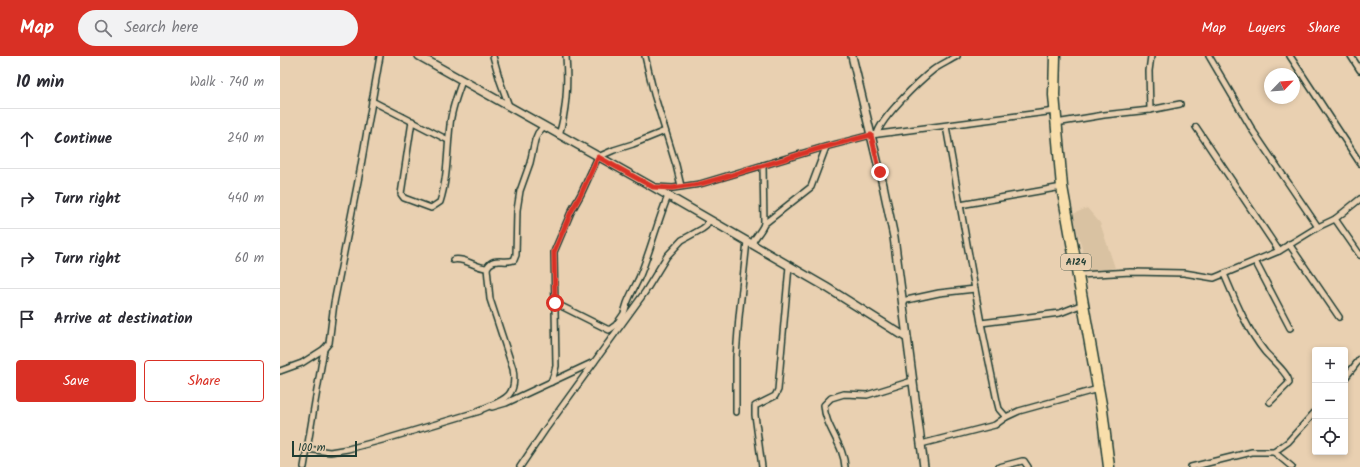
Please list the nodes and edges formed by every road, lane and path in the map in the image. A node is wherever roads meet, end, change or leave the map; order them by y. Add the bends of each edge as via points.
1 (380, 56) edge
2 (419, 56) edge
3 (493, 56) edge
4 (566, 56) edge
5 (645, 56) edge
6 (852, 56) edge
7 (957, 56) edge
8 (1055, 56) edge
9 (1151, 56) edge
10 (1209, 56) edge
11 (1290, 56) edge
12 (1350, 56) edge
13 (1360, 70) edge
14 (462, 81) junction
15 (372, 101) junction
16 (1180, 104) dead end
17 (509, 106) junction
18 (1150, 110) junction
19 (1055, 111) junction
20 (412, 121) junction
21 (1056, 123) junction
22 (544, 126) junction
23 (946, 126) junction
24 (1196, 127) dead end
25 (665, 131) junction
26 (874, 134) junction
27 (559, 135) junction
28 (448, 140) junction
29 (826, 147) junction
30 (598, 157) junction
31 (1360, 163) edge
32 (763, 165) junction
33 (681, 186) junction
34 (653, 187) junction
35 (1062, 187) junction
36 (668, 196) junction
37 (1360, 199) edge
38 (960, 205) junction
39 (1335, 219) junction
40 (709, 220) junction
41 (764, 224) junction
42 (1318, 226) junction
43 (749, 243) junction
44 (1289, 244) junction
45 (1278, 251) junction
46 (1360, 255) edge
47 (453, 260) dead end
48 (1256, 261) junction
49 (789, 266) junction
50 (487, 268) junction
51 (1224, 274) junction
52 (1078, 275) junction
53 (975, 289) junction
54 (902, 301) junction
55 (555, 303) junction
56 (1083, 304) junction
57 (623, 314) junction
58 (1339, 317) dead end
59 (623, 322) junction
60 (981, 322) junction
61 (1290, 328) dead end
62 (907, 338) junction
63 (324, 349) junction
64 (1360, 359) edge
65 (596, 361) junction
66 (280, 371) edge
67 (1348, 374) edge
68 (912, 381) junction
69 (551, 382) junction
70 (1098, 389) junction
71 (1270, 402) dead end
72 (478, 411) junction
73 (736, 412) dead end
74 (1312, 415) edge
75 (1006, 417) junction
76 (921, 444) junction
77 (307, 449) junction
78 (1274, 452) junction
79 (304, 467) edge
80 (520, 467) edge
81 (762, 467) edge
82 (845, 467) edge
83 (924, 467) edge
84 (999, 467) edge
85 (1028, 467) edge
86 (1109, 467) edge
87 (1190, 467) edge
88 (1292, 467) edge

1 - 15 street
2 - 14 street
3 - 17 street
4 - 27 street via 566,102
5 - 25 street
6 - 26 street
7 - 26 street via 934,70 903,98
8 - 19 highway, A124
9 - 18 street
10 - 42 street via 1253,131
11 - 31 street
12 - 13 street
14 - 17 street
14 - 28 street
15 - 20 street
15 - 63 street via 328,343
16 - 18 street
17 - 22 street
18 - 21 street
19 - 21 highway, A124
19 - 23 street
20 - 28 street
20 - 28 street via 401,194 404,198 431,208 440,202 446,173
21 - 35 highway, A124
22 - 27 street
22 - 50 street via 538,133 520,191 514,260 494,261
23 - 26 street
23 - 38 street
24 - 45 street
25 - 30 street
25 - 33 street
26 - 29 street
26 - 54 street via 894,237
27 - 30 street
29 - 32 street
29 - 41 street via 811,187
30 - 34 street
30 - 55 street via 554,252
32 - 33 street via 700,184
32 - 41 street
33 - 34 street
34 - 36 street
35 - 38 street
35 - 52 highway, A124
36 - 40 street
36 - 57 street via 639,278
37 - 39 street
38 - 53 street
39 - 42 street
39 - 46 street
40 - 43 street
40 - 59 street via 706,226 674,247 661,264 646,292
41 - 43 street via 761,232
42 - 44 street
43 - 49 street
43 - 73 street via 736,356
44 - 45 street
44 - 58 street
45 - 48 street
47 - 50 street
48 - 51 street
48 - 61 street
49 - 62 street
49 - 81 street via 778,390 775,396 755,406
50 - 72 street via 490,299 515,379 511,394
51 - 52 street via 1214,278 1184,273 1139,272
51 - 71 street via 1249,329 1289,379 1288,384
52 - 56 highway, A124
53 - 54 street
53 - 60 street
54 - 62 street
55 - 57 street via 609,330
55 - 69 street via 556,366
56 - 60 street via 1060,313
56 - 70 highway, A124
57 - 59 street
59 - 65 street
60 - 75 street via 996,400
62 - 68 street
63 - 66 street via 302,363
63 - 77 street
64 - 67 street
65 - 69 street
65 - 80 street
68 - 76 street
68 - 82 street via 867,395 844,394 831,398 824,405 824,414 841,450
69 - 72 street via 506,403
70 - 75 street
70 - 86 highway, A124
72 - 77 street via 348,449 330,452
74 - 78 street via 1288,442
75 - 76 street via 995,425
76 - 83 street
77 - 79 street
78 - 87 street via 1252,452
78 - 88 street
84 - 85 street via 1024,461

